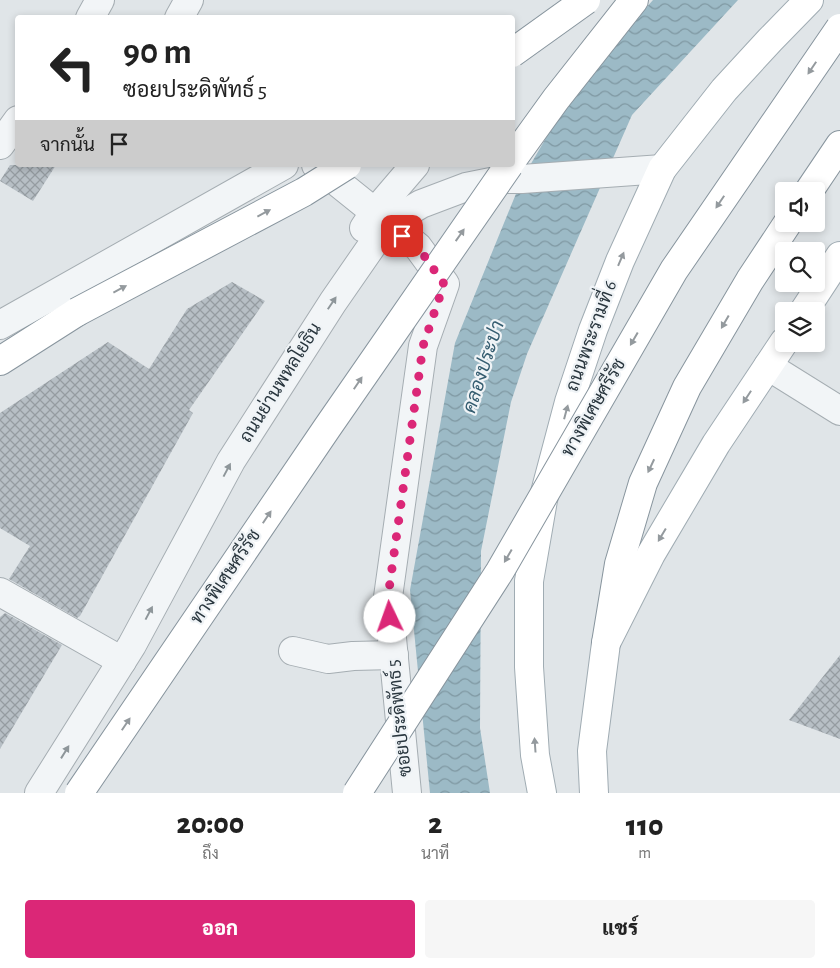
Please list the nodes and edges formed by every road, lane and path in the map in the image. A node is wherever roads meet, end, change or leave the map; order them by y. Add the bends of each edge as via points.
1 (100, 0) edge
2 (189, 0) edge
3 (579, 0) edge
4 (586, 0) edge
5 (634, 0) edge
6 (809, 0) edge
7 (92, 15) edge
8 (181, 15) edge
9 (840, 28) edge
10 (515, 51) edge
11 (515, 58) edge
12 (15, 124) edge
13 (0, 145) edge
14 (840, 145) edge
15 (280, 167) edge
16 (318, 167) edge
17 (344, 167) edge
18 (414, 167) edge
19 (515, 168) edge
20 (662, 169) junction
21 (815, 182) edge
22 (380, 218) junction
23 (782, 232) edge
24 (840, 256) edge
25 (810, 302) edge
26 (0, 326) edge
27 (777, 352) edge
28 (0, 361) edge
29 (768, 366) junction
30 (840, 411) edge
31 (0, 592) edge
32 (606, 643) junction
33 (293, 651) dead end
34 (394, 655) junction
35 (122, 661) junction
36 (39, 793) edge
37 (79, 793) edge
38 (357, 793) edge
39 (407, 793) edge
40 (542, 793) edge
41 (594, 793) edge

1 - 7 street
2 - 8 street
3 - 11 street
4 - 10 main road, bridge
5 - 19 main road, ทางพิเศษศรีรัช via 556,99
6 - 20 main road, ถนนพระรามที่ 6 via 724,90
9 -> 38 main road, ทางพิเศษศรีรัช, bridge via 674,270 500,571
12 - 13 street
14 - 21 main road
15 - 26 street
16 - 22 street
28 -> 17 main road, bridge via 77,312 304,192
18 - 22 street
19 - 20 street, ถนนย่านพหลโยธิน via 624,172
19 - 22 street, ถนนย่านพหลโยธิน via 506,179 466,187
37 -> 19 main road, ทางพิเศษศรีรัช, bridge via 322,436
40 -> 20 main road, ถนนพระรามที่ 6 via 535,755 529,667 529,581 543,500 569,402 593,330
22 - 34 street, ซอยประดิพัทธ์ 5 via 418,247 444,284 423,346 389,588
35 -> 22 street, ถนนย่านพหลโยธิน via 231,461 349,278
23 -> 32 main road via 688,387 643,483 619,564
24 - 25 main road
27 - 29 main road
29 - 30 street
29 -> 32 main road via 716,444 651,554
31 - 35 street
32 - 41 main road via 592,751
33 - 34 street via 328,659
34 - 39 street, ซอยประดิพัทธ์ 5
36 -> 35 street, ถนนย่านพหลโยธิน

